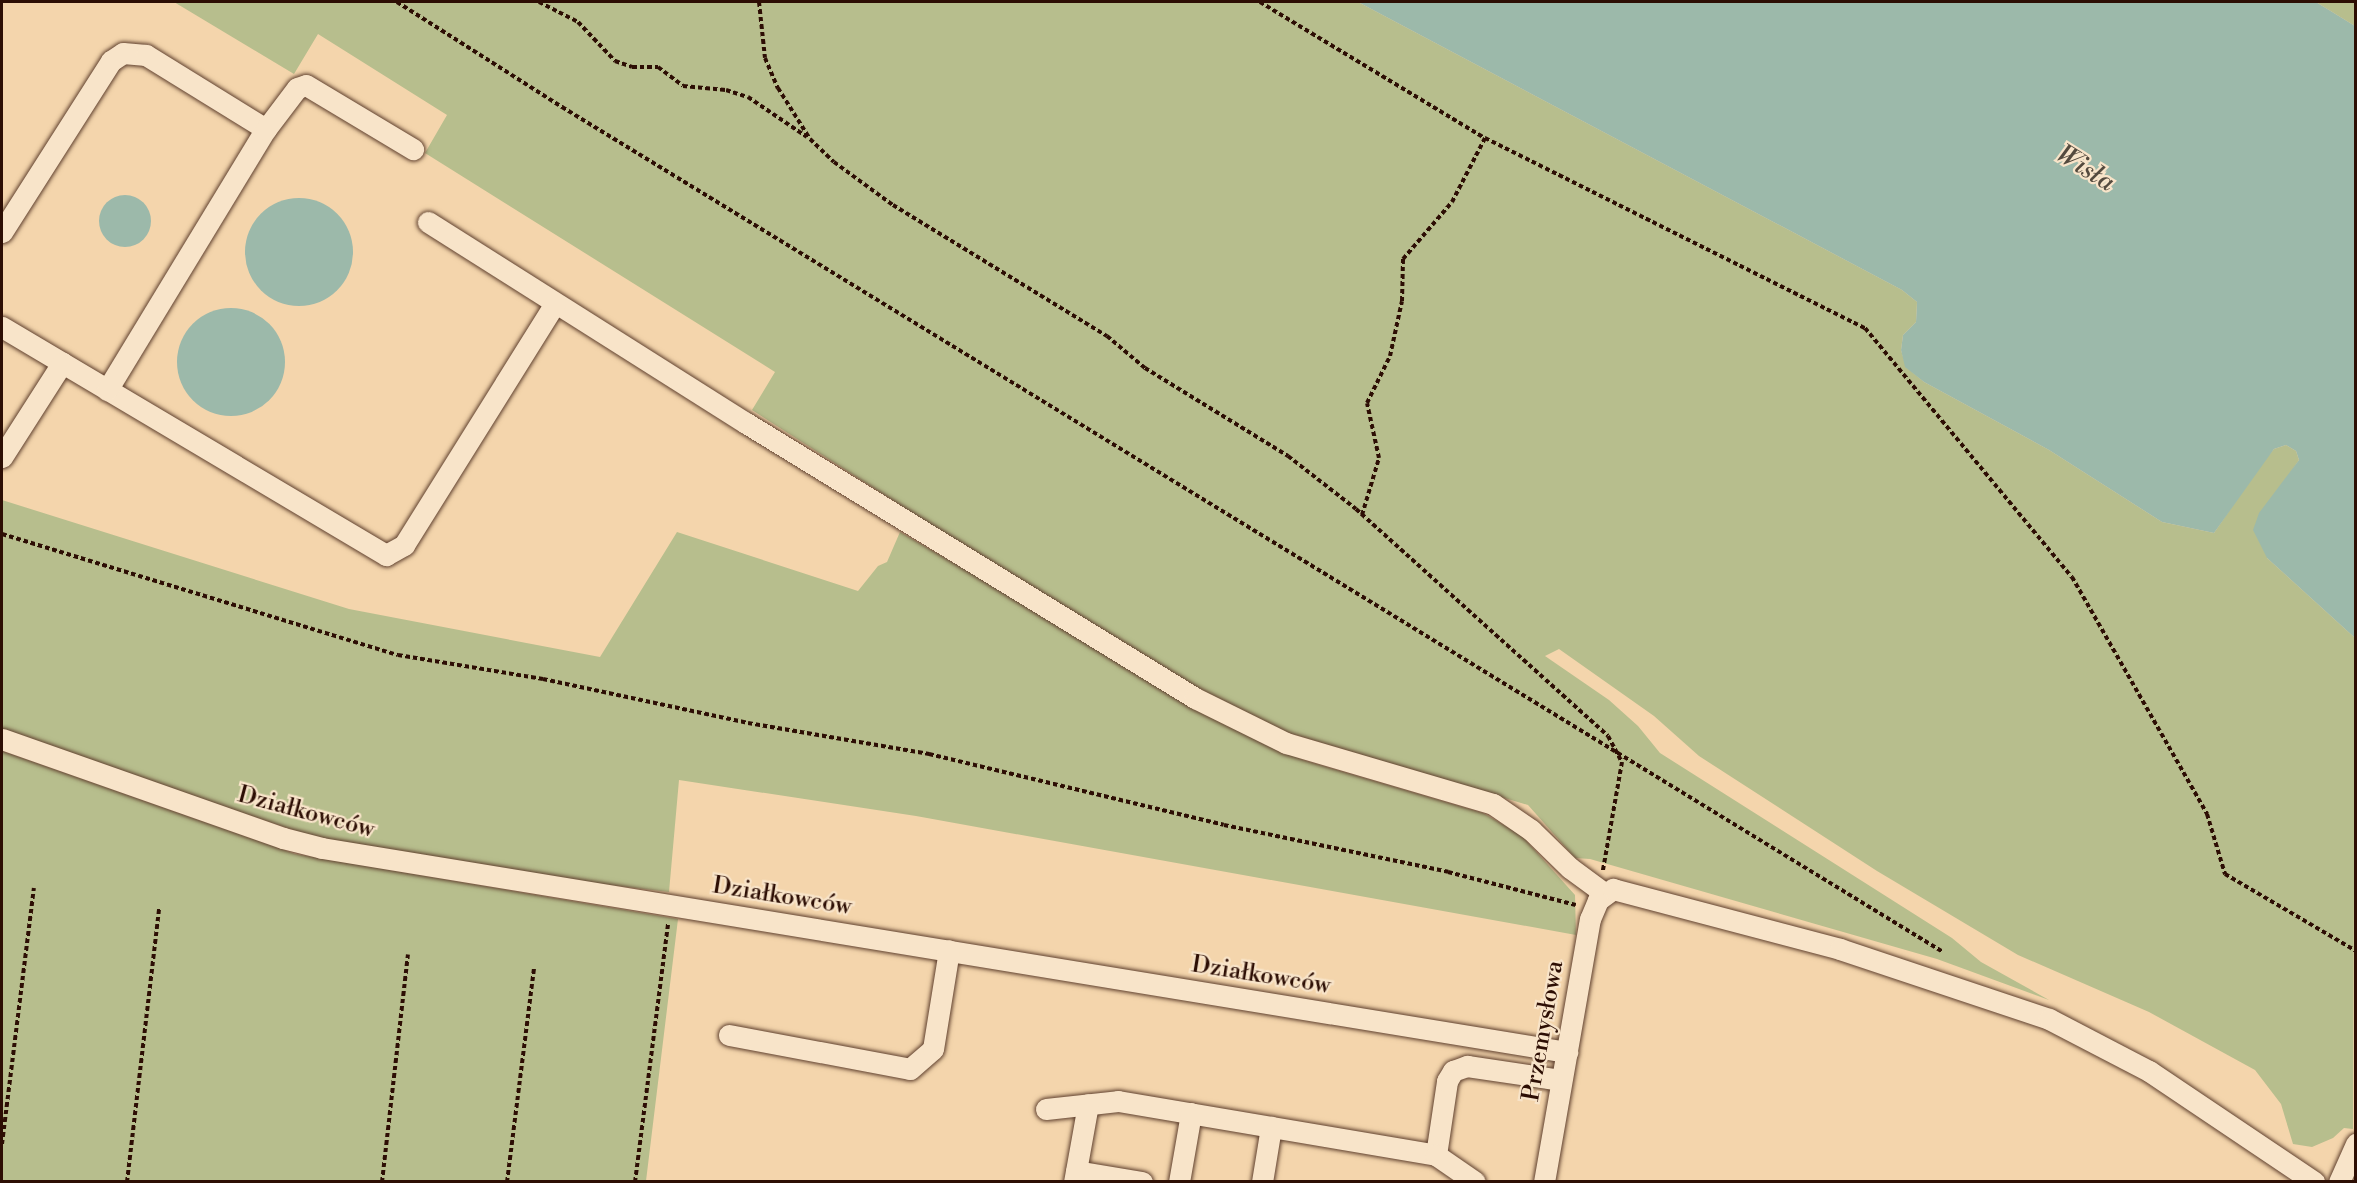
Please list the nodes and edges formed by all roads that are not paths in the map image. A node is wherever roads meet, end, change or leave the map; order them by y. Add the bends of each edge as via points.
1 (266, 129) junction
2 (413, 149) dead end
3 (428, 222) dead end
4 (2, 232) edge
5 (555, 303) junction
6 (2, 327) edge
7 (62, 363) junction
8 (107, 390) junction
9 (2, 457) edge
10 (2, 739) edge
11 (1599, 902) junction
12 (949, 950) junction
13 (729, 1035) dead end
14 (1567, 1052) junction
15 (1561, 1080) junction
16 (1088, 1104) junction
17 (1046, 1109) dead end
18 (1191, 1113) junction
19 (1271, 1127) junction
20 (2355, 1144) edge
21 (1436, 1155) junction
22 (1075, 1176) edge
23 (1142, 1182) edge
24 (1179, 1182) edge
25 (1262, 1182) edge
26 (1475, 1182) edge
27 (1544, 1182) edge
28 (2314, 1182) edge
29 (2338, 1182) edge

1 - 2 street via 285,99 306,85
1 - 4 street via 146,55 123,53 111,61
1 - 8 street
3 - 5 street
5 - 8 street via 404,544 386,555
5 - 11 street via 1195,698 1286,743 1493,804 1531,830 1578,875
6 - 7 street
7 - 8 street
7 - 9 street
10 - 12 street, Działkowców via 283,838 322,848
11 - 14 street, Przemysłowa
11 - 28 street via 1625,890 1840,949 2049,1019 2149,1071
12 - 13 street via 933,1049 910,1069
12 - 14 street, Działkowców
14 - 15 street, Przemysłowa
15 - 21 street via 1467,1066 1453,1071 1447,1081
15 - 27 street, Przemysłowa
16 - 17 street
16 - 18 street via 1118,1101
16 - 22 street
18 - 19 street
18 - 24 street
19 - 21 street
19 - 25 street
20 - 29 street
21 - 26 street
22 - 23 street

